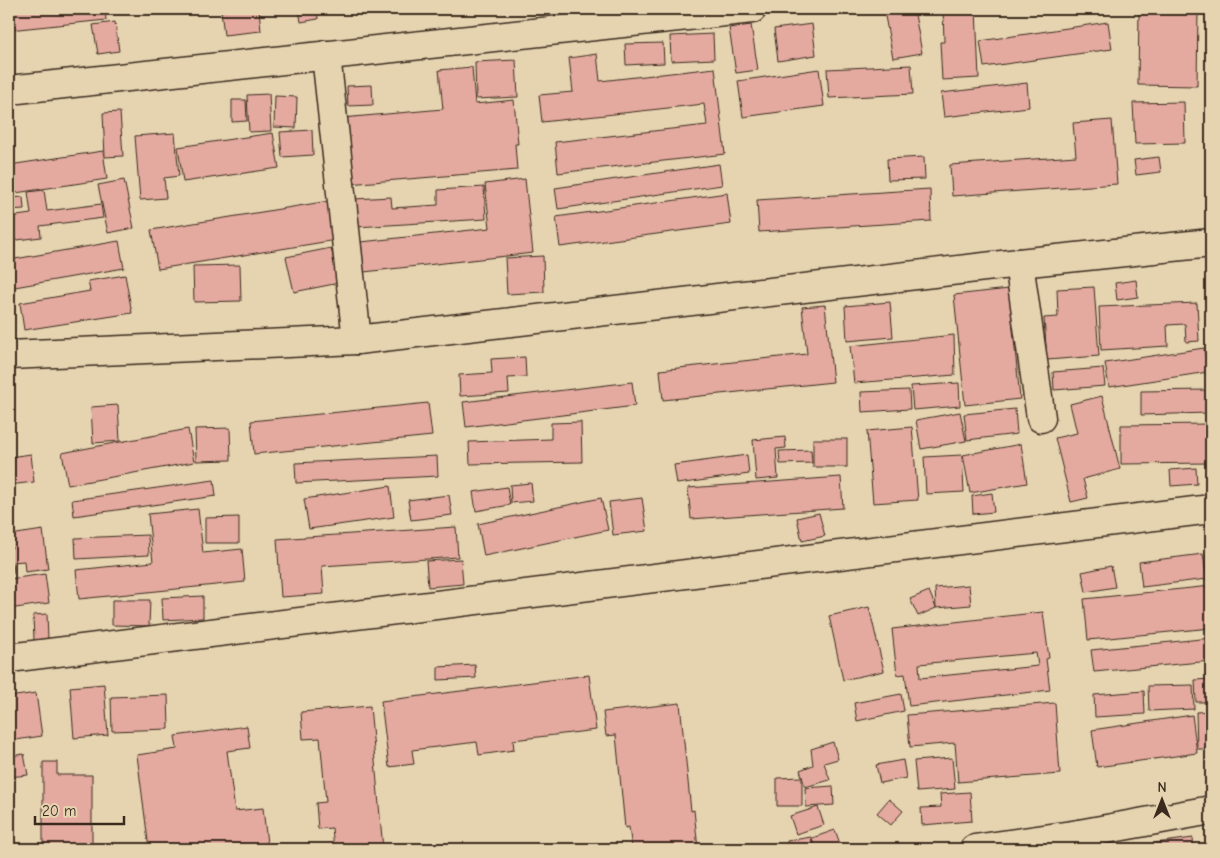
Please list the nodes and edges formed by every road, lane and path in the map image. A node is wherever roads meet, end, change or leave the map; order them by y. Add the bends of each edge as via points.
1 (752, 9) edge
2 (326, 56) junction
3 (9, 90) edge
4 (1211, 243) edge
5 (1019, 263) junction
6 (356, 340) junction
7 (9, 355) edge
8 (1041, 418) dead end
9 (1211, 509) edge
10 (9, 658) edge
11 (1211, 810) edge
12 (1081, 842) edge
13 (974, 849) edge

1 - 2 street
2 - 3 street
2 - 6 street
4 - 5 street
5 - 6 street
5 - 8 street
6 - 7 street
9 - 10 street
11 - 12 street
12 - 13 street

